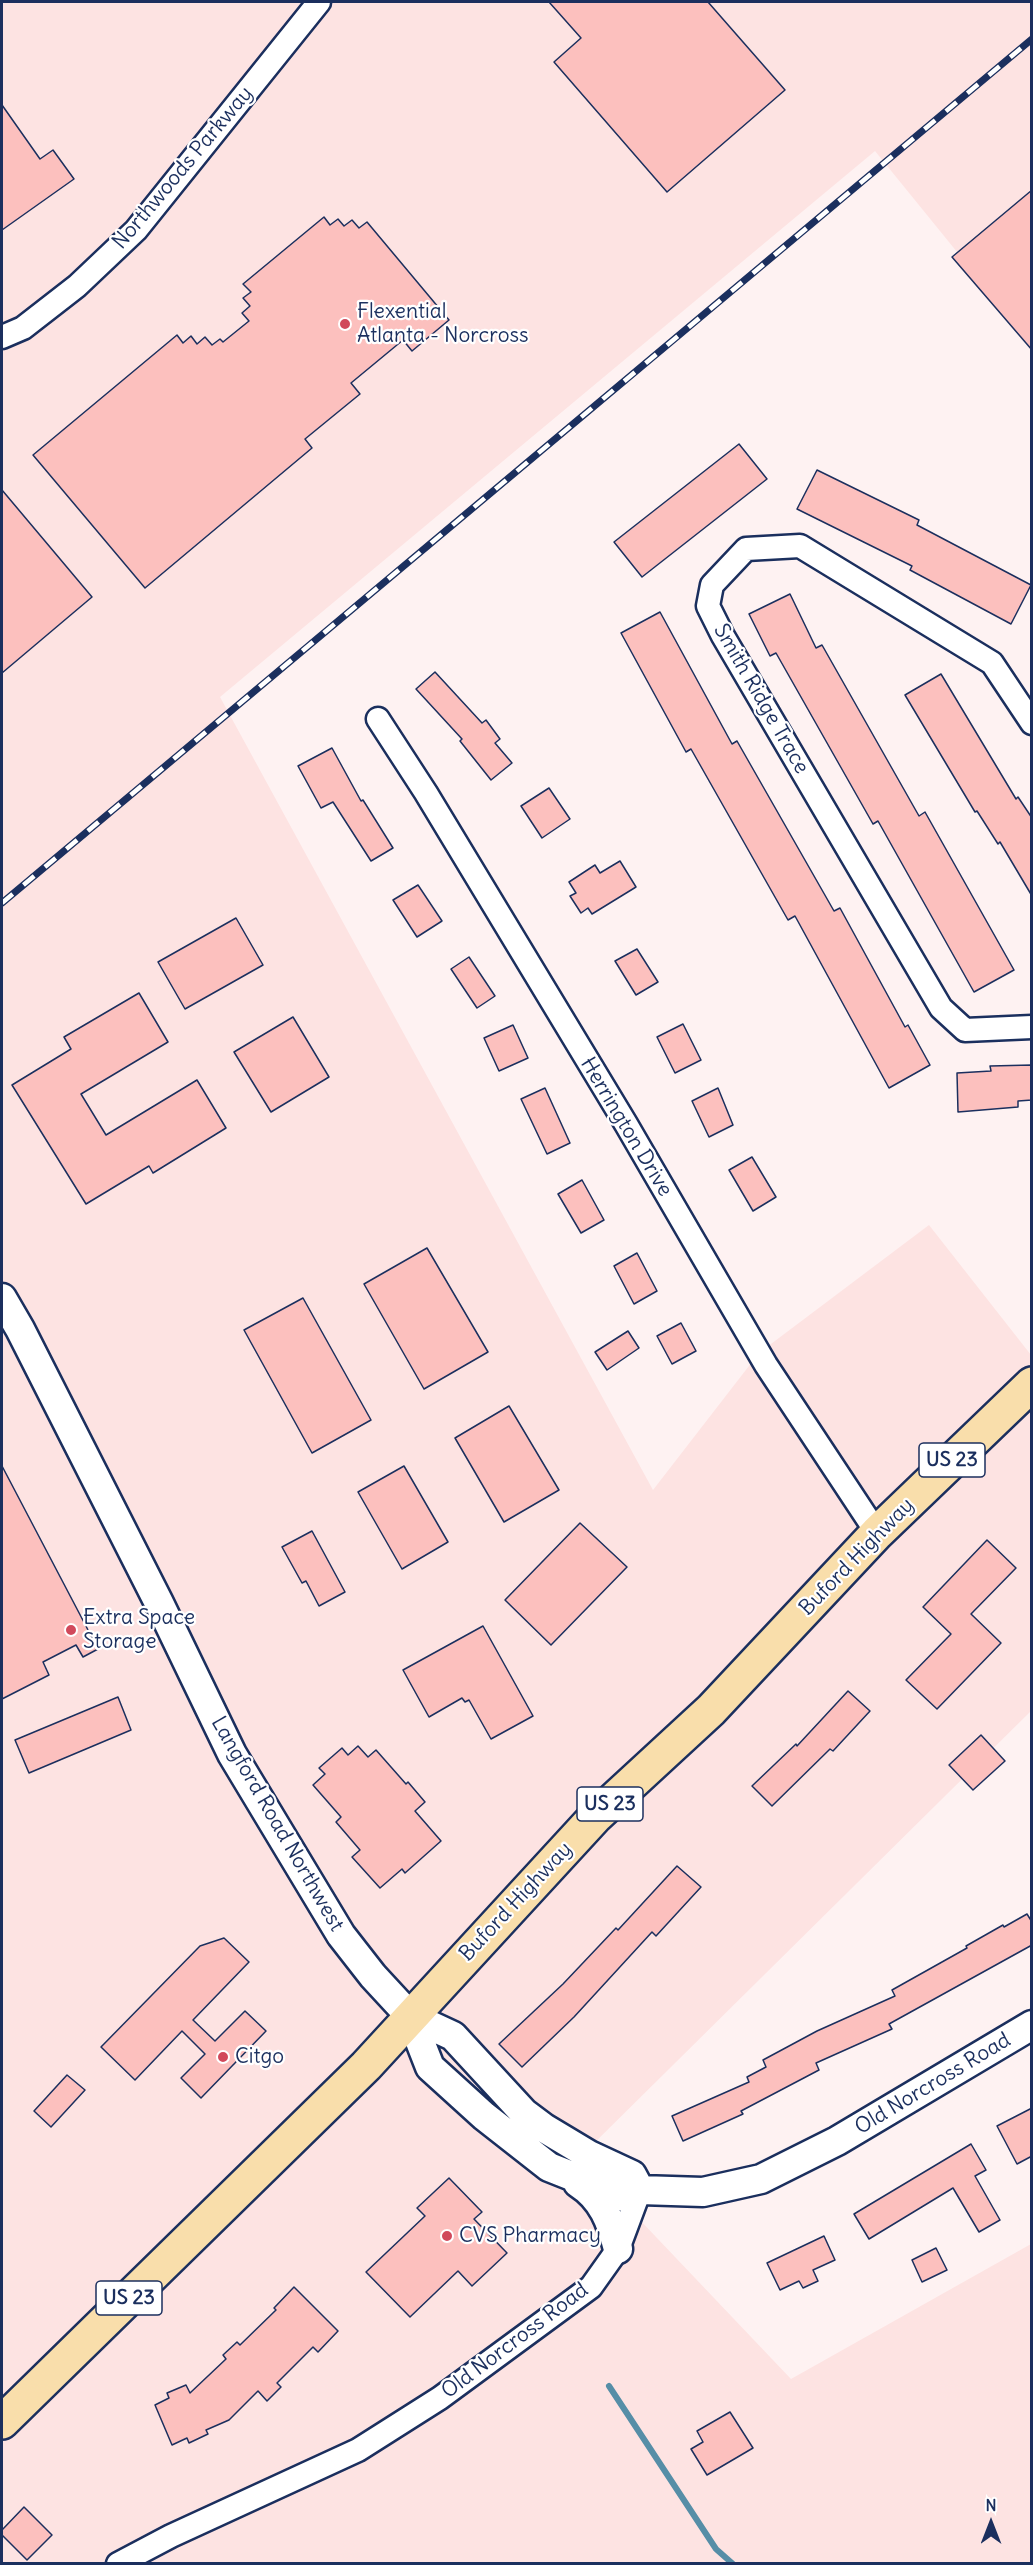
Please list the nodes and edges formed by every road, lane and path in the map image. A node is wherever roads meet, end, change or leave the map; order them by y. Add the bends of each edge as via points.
1 (319, 2) edge
2 (2, 337) edge
3 (378, 719) dead end
4 (1032, 723) edge
5 (1032, 1027) edge
6 (2, 1298) edge
7 (1030, 1388) edge
8 (877, 1533) junction
9 (410, 2016) junction
10 (1032, 2025) edge
11 (566, 2176) junction
12 (640, 2190) junction
13 (618, 2249) junction
14 (2, 2422) edge
15 (118, 2564) edge

1 - 2 street, Northwoods Parkway via 136,230 77,286 23,328
3 - 8 street, Herrington Drive via 626,1124 766,1365
4 - 5 street, Smith Ridge Trace via 992,663 800,546 746,549 712,585 708,606 723,636 941,1008 965,1030
6 - 9 street, Langford Road Northwest via 246,1779 341,1935
7 - 8 main road, Buford Highway / US 23
8 - 9 main road, Buford Highway / US 23 via 711,1710 584,1830
9 - 11 street, Langford Road Northwest via 430,2067 484,2116
9 - 12 street, Langford Road Northwest via 453,2036 524,2112 589,2155 632,2175
9 - 14 main road, Buford Highway / US 23 via 359,2073
10 - 12 street, Old Norcross Road via 837,2141 761,2179 703,2192
11 - 12 street, Langford Road Northwest via 627,2198
11 - 13 street via 591,2192 610,2217
12 - 13 street, Old Norcross Road
13 - 15 street, Old Norcross Road via 591,2287 568,2305 440,2398 358,2450

